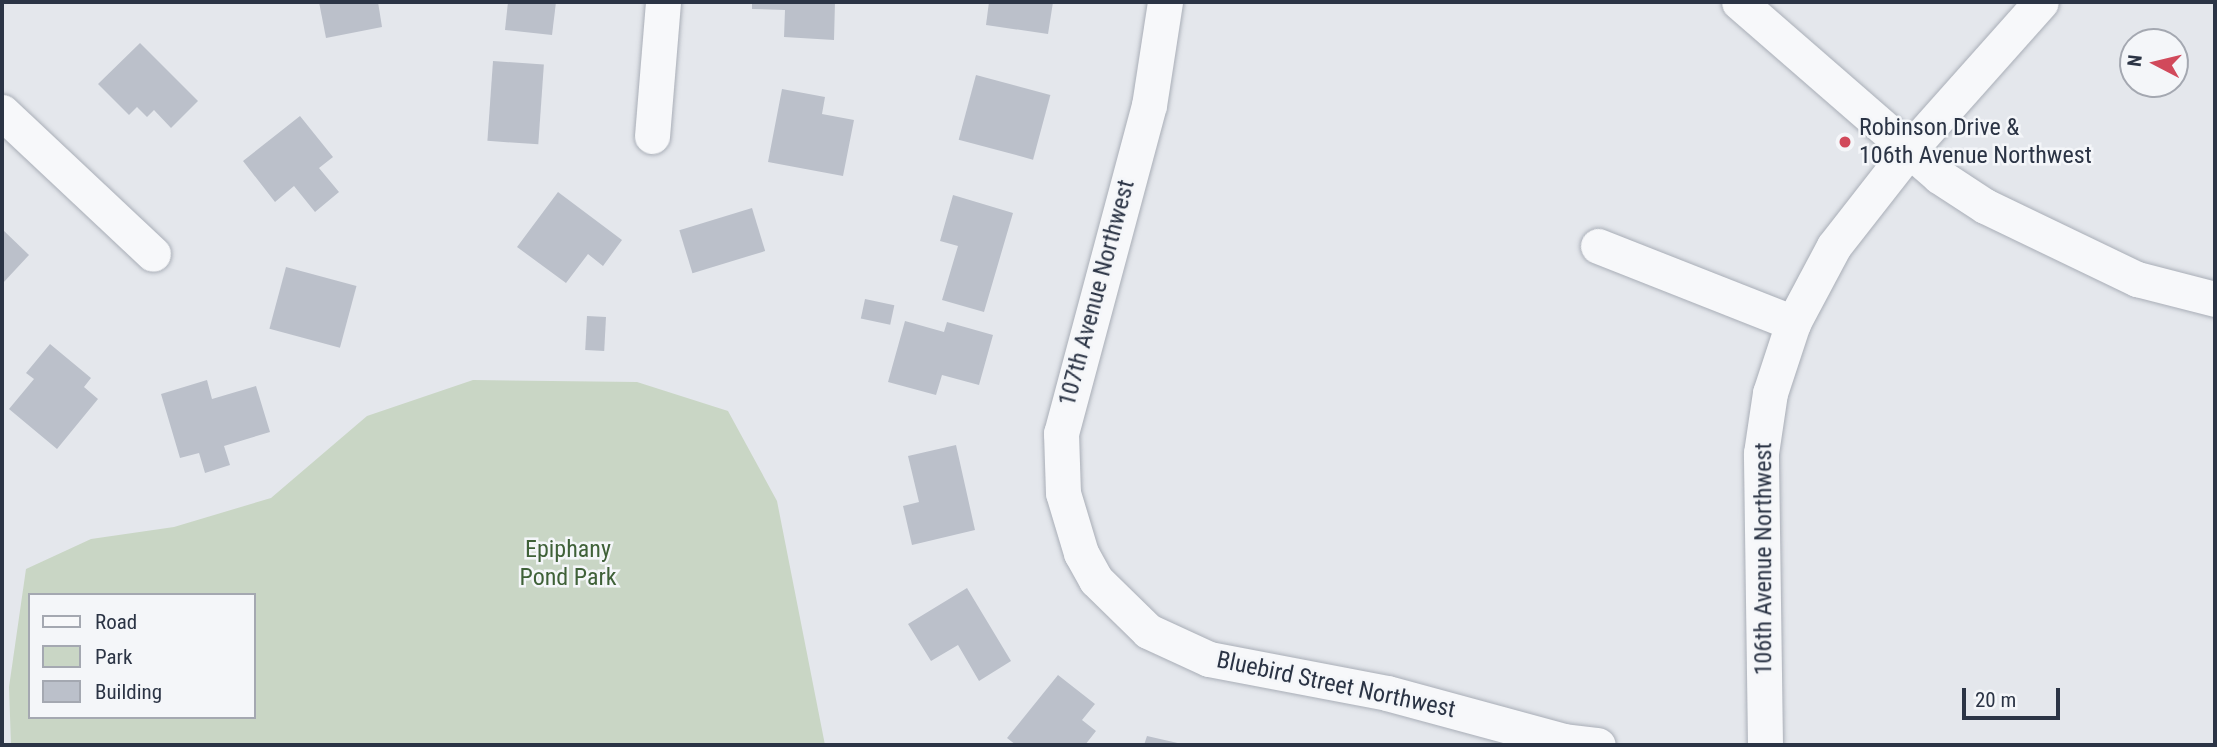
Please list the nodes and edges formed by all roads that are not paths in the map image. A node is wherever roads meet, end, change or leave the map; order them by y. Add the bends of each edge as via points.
1 (663, 2) edge
2 (1165, 2) edge
3 (1739, 2) edge
4 (2041, 2) edge
5 (2, 111) edge
6 (652, 136) dead end
7 (1909, 150) junction
8 (1598, 246) dead end
9 (153, 254) dead end
10 (2215, 299) edge
11 (1793, 323) junction
12 (1096, 580) joint
13 (1598, 745) edge
14 (1765, 745) edge

1 - 6 street
2 - 12 street, 107th Avenue Northwest via 1149,105 1086,324 1061,433 1063,493 1081,553
3 - 7 street
4 - 7 street, 106th Avenue Northwest
5 - 9 street
7 - 10 street via 1940,176 2030,232 2137,279
7 - 11 street, 106th Avenue Northwest via 1834,246
8 - 11 street
11 - 14 street, 106th Avenue Northwest via 1770,393 1761,453
12 - 13 street, Bluebird Street Northwest via 1148,631 1209,659 1387,694 1564,741

